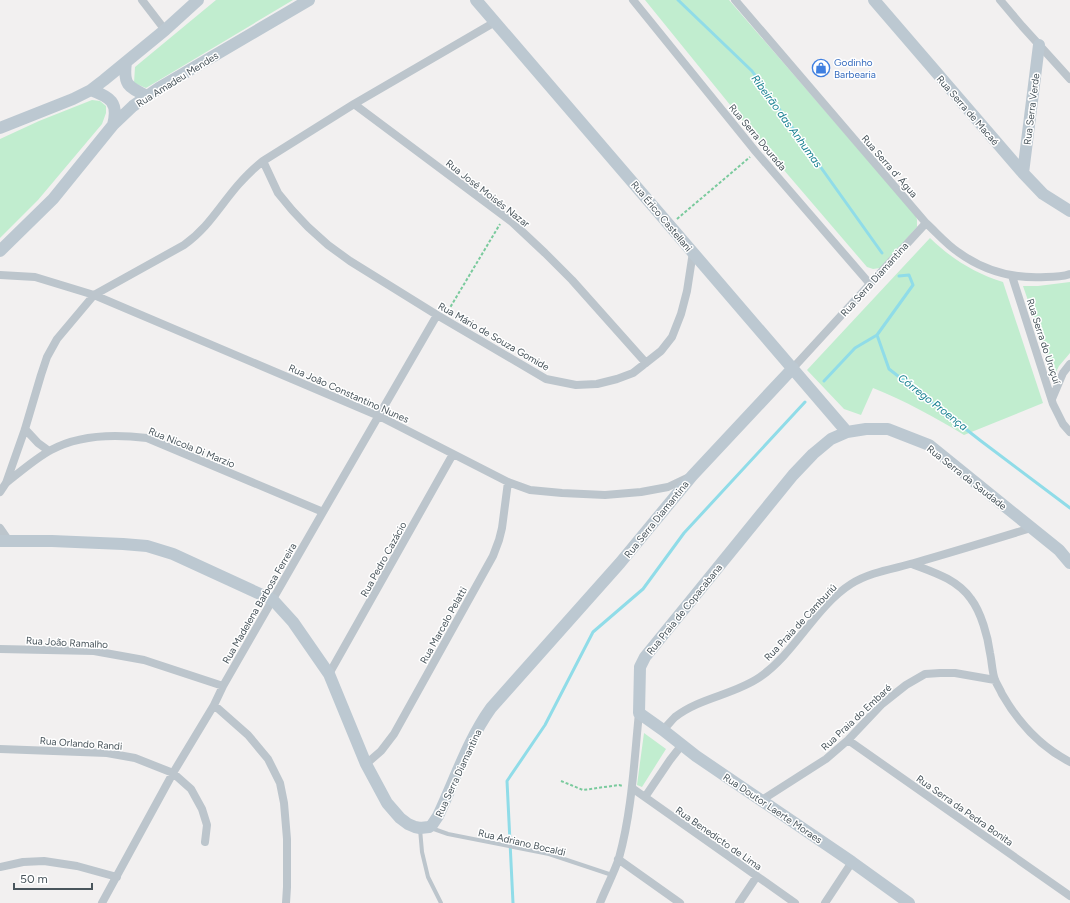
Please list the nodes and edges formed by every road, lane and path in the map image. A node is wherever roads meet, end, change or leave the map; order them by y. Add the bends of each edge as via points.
1 (142, 0) edge
2 (198, 0) edge
3 (309, 0) edge
4 (476, 0) edge
5 (633, 0) edge
6 (735, 0) edge
7 (874, 0) edge
8 (1000, 0) edge
9 (495, 22) junction
10 (165, 30) junction
11 (1039, 45) junction
12 (126, 62) junction
13 (1070, 79) edge
14 (91, 90) junction
15 (147, 96) junction
16 (354, 104) junction
17 (112, 125) junction
18 (0, 128) edge
19 (756, 152) junction
20 (263, 161) junction
21 (1023, 173) junction
22 (1070, 211) edge
23 (504, 216) junction
24 (926, 223) junction
25 (670, 225) junction
26 (0, 251) edge
27 (693, 252) junction
28 (1070, 274) edge
29 (0, 275) edge
30 (1012, 276) junction
31 (870, 284) junction
32 (94, 295) junction
33 (440, 317) junction
34 (646, 363) junction
35 (1070, 364) edge
36 (793, 368) junction
37 (1052, 399) junction
38 (379, 416) junction
39 (25, 429) junction
40 (847, 432) junction
41 (1070, 432) edge
42 (49, 451) junction
43 (453, 454) junction
44 (692, 476) junction
45 (6, 482) junction
46 (508, 482) junction
47 (0, 492) edge
48 (323, 512) junction
49 (0, 528) edge
50 (1031, 528) junction
51 (5, 541) edge
52 (912, 564) junction
53 (1070, 564) edge
54 (273, 600) junction
55 (0, 648) edge
56 (329, 674) junction
57 (994, 680) junction
58 (223, 686) junction
59 (214, 704) junction
60 (639, 713) junction
61 (663, 730) junction
62 (848, 740) junction
63 (682, 746) junction
64 (0, 749) edge
65 (1070, 762) edge
66 (366, 764) junction
67 (173, 773) junction
68 (561, 781) dead end
69 (632, 788) junction
70 (645, 798) junction
71 (762, 800) junction
72 (421, 828) junction
73 (205, 842) dead end
74 (618, 859) junction
75 (852, 862) junction
76 (0, 867) edge
77 (612, 875) junction
78 (757, 876) junction
79 (116, 877) junction
80 (1070, 896) edge
81 (102, 903) edge
82 (286, 903) edge
83 (441, 903) edge
84 (600, 903) edge
85 (680, 903) edge
86 (739, 903) edge
87 (795, 903) edge
88 (825, 903) edge
89 (909, 903) edge

1 - 10 street
2 - 10 street
3 - 15 street, Rua Amadeu Mendes
4 - 9 street, Rua Érico Castellani
5 - 19 street, Rua Serra Dourada
6 - 24 street, Rua Serra d' Água
7 - 21 street, Rua Serra de Macaé
8 - 11 street
9 - 16 street
9 - 25 street, Rua Érico Castellani
10 - 12 street
11 - 13 street
11 - 21 street, Rua Serra Verde
12 - 14 street
12 - 15 street via 126,81 132,88
14 - 17 street via 107,97 114,105 116,111
14 - 18 street
15 - 17 street, Rua Amadeu Mendes
16 - 20 street
16 - 23 street, Rua José Moisés Nazar
17 - 26 street, Rua Amadeu Mendes via 53,199
19 - 25 path
19 - 31 street, Rua Serra Dourada
20 - 32 street via 249,172 194,238
20 - 33 street, Rua Mário de Souza Gomide via 278,193 328,245
21 - 22 street, Rua Serra de Macaé via 1043,194
23 - 33 path
23 - 34 street, Rua José Moisés Nazar via 545,253
24 - 30 street, Rua Serra d' Água via 958,252 979,265
24 - 31 street, Rua Serra Diamantina
25 - 27 street, Rua Érico Castellani
27 - 34 street, Rua Mário de Souza Gomide via 682,314 672,337 661,351
27 - 36 street, Rua Érico Castellani
28 - 30 street, Rua Serra d' Água via 1062,277 1035,278
29 - 32 street, Rua João Constantino Nunes via 35,277
30 - 37 street, Rua Serra do Uruçuí
31 - 36 street, Rua Serra Diamantina
32 - 38 street, Rua João Constantino Nunes
32 - 39 street via 57,339 47,357
33 - 34 street, Rua Mário de Souza Gomide via 546,378 576,385 597,384 617,379 633,373
33 - 38 street, Rua Madelena Barbosa Ferreira
35 - 37 street via 1063,373
36 - 40 street, Rua Érico Castellani
36 - 44 street, Rua Serra Diamantina
37 - 41 street, Rua Serra do Uruçuí via 1062,424
38 - 43 street, Rua João Constantino Nunes
38 - 48 street, Rua Madelena Barbosa Ferreira
39 - 42 street
39 - 45 street
40 - 50 street, Rua Serra da Saudade via 866,428 888,429 929,444
40 - 60 street, Rua Praia de Copacabana via 832,439 813,454 794,475 645,657 639,672
42 - 45 street, Rua Nicola Di Marzio
42 - 48 street, Rua Nicola Di Marzio via 80,439 102,436 147,438
43 - 46 street, Rua João Constantino Nunes
43 - 56 street, Rua Pedro Cazácio
44 - 46 street, Rua João Constantino Nunes via 668,487 605,494 562,494 530,490
44 - 72 street, Rua Serra Diamantina via 620,563 491,708 468,749 438,816 432,825
45 - 47 street
46 - 66 street, Rua Marcelo Pelatti via 502,528 493,556 394,734 382,751
48 - 54 street, Rua Madelena Barbosa Ferreira
49 - 51 street
50 - 52 street, Rua Praia de Camburiú
50 - 53 street, Rua Serra da Saudade via 1059,550
51 - 54 street via 147,546 173,554
52 - 57 street via 951,580 971,599 988,640
52 - 61 street, Rua Praia de Camburiú via 869,574 837,594 779,661 761,676 744,686 698,703 674,718
54 - 56 street via 293,622
54 - 58 street, Rua Madelena Barbosa Ferreira
55 - 58 street, Rua João Ramalho via 94,651 144,660
56 - 66 street
57 - 62 street, Rua Praia do Embaré via 955,673 925,674 882,704
57 - 65 street via 1024,726 1050,750
58 - 59 street, Rua Madelena Barbosa Ferreira
59 - 67 street, Rua Madelena Barbosa Ferreira
59 - 82 street via 248,735 268,759 280,783 287,839
60 - 61 street, Rua Doutor Laerte Moraes
60 - 69 street, Rua Praia de Copacabana
61 - 63 street, Rua Doutor Laerte Moraes
62 - 71 street, Rua Praia do Embaré via 826,759
62 - 80 street, Rua Serra da Pedra Bonita
63 - 70 street
63 - 71 street, Rua Doutor Laerte Moraes
64 - 67 street, Rua Orlando Randi via 107,753 135,758
66 - 72 street via 387,803 400,818
67 - 73 street, Rua Orlando Randi via 191,790 202,808 207,824
67 - 79 street, Rua Madelena Barbosa Ferreira
68 - 69 path via 583,790 619,784
69 - 70 street, Rua Benedicto de Lima
69 - 74 street, Rua Praia de Copacabana
70 - 78 street, Rua Benedicto de Lima
71 - 75 street, Rua Doutor Laerte Moraes
72 - 77 lane, Rua Adriano Bocaldi via 549,854
72 - 83 lane via 422,852 428,877
74 - 77 street, Rua Praia de Copacabana
74 - 85 street
75 - 88 street
75 - 89 street, Rua Doutor Laerte Moraes
76 - 79 street via 44,861 77,866
77 - 84 street, Rua Praia de Copacabana
78 - 86 street
78 - 87 street, Rua Benedicto de Lima
79 - 81 street, Rua Madelena Barbosa Ferreira

